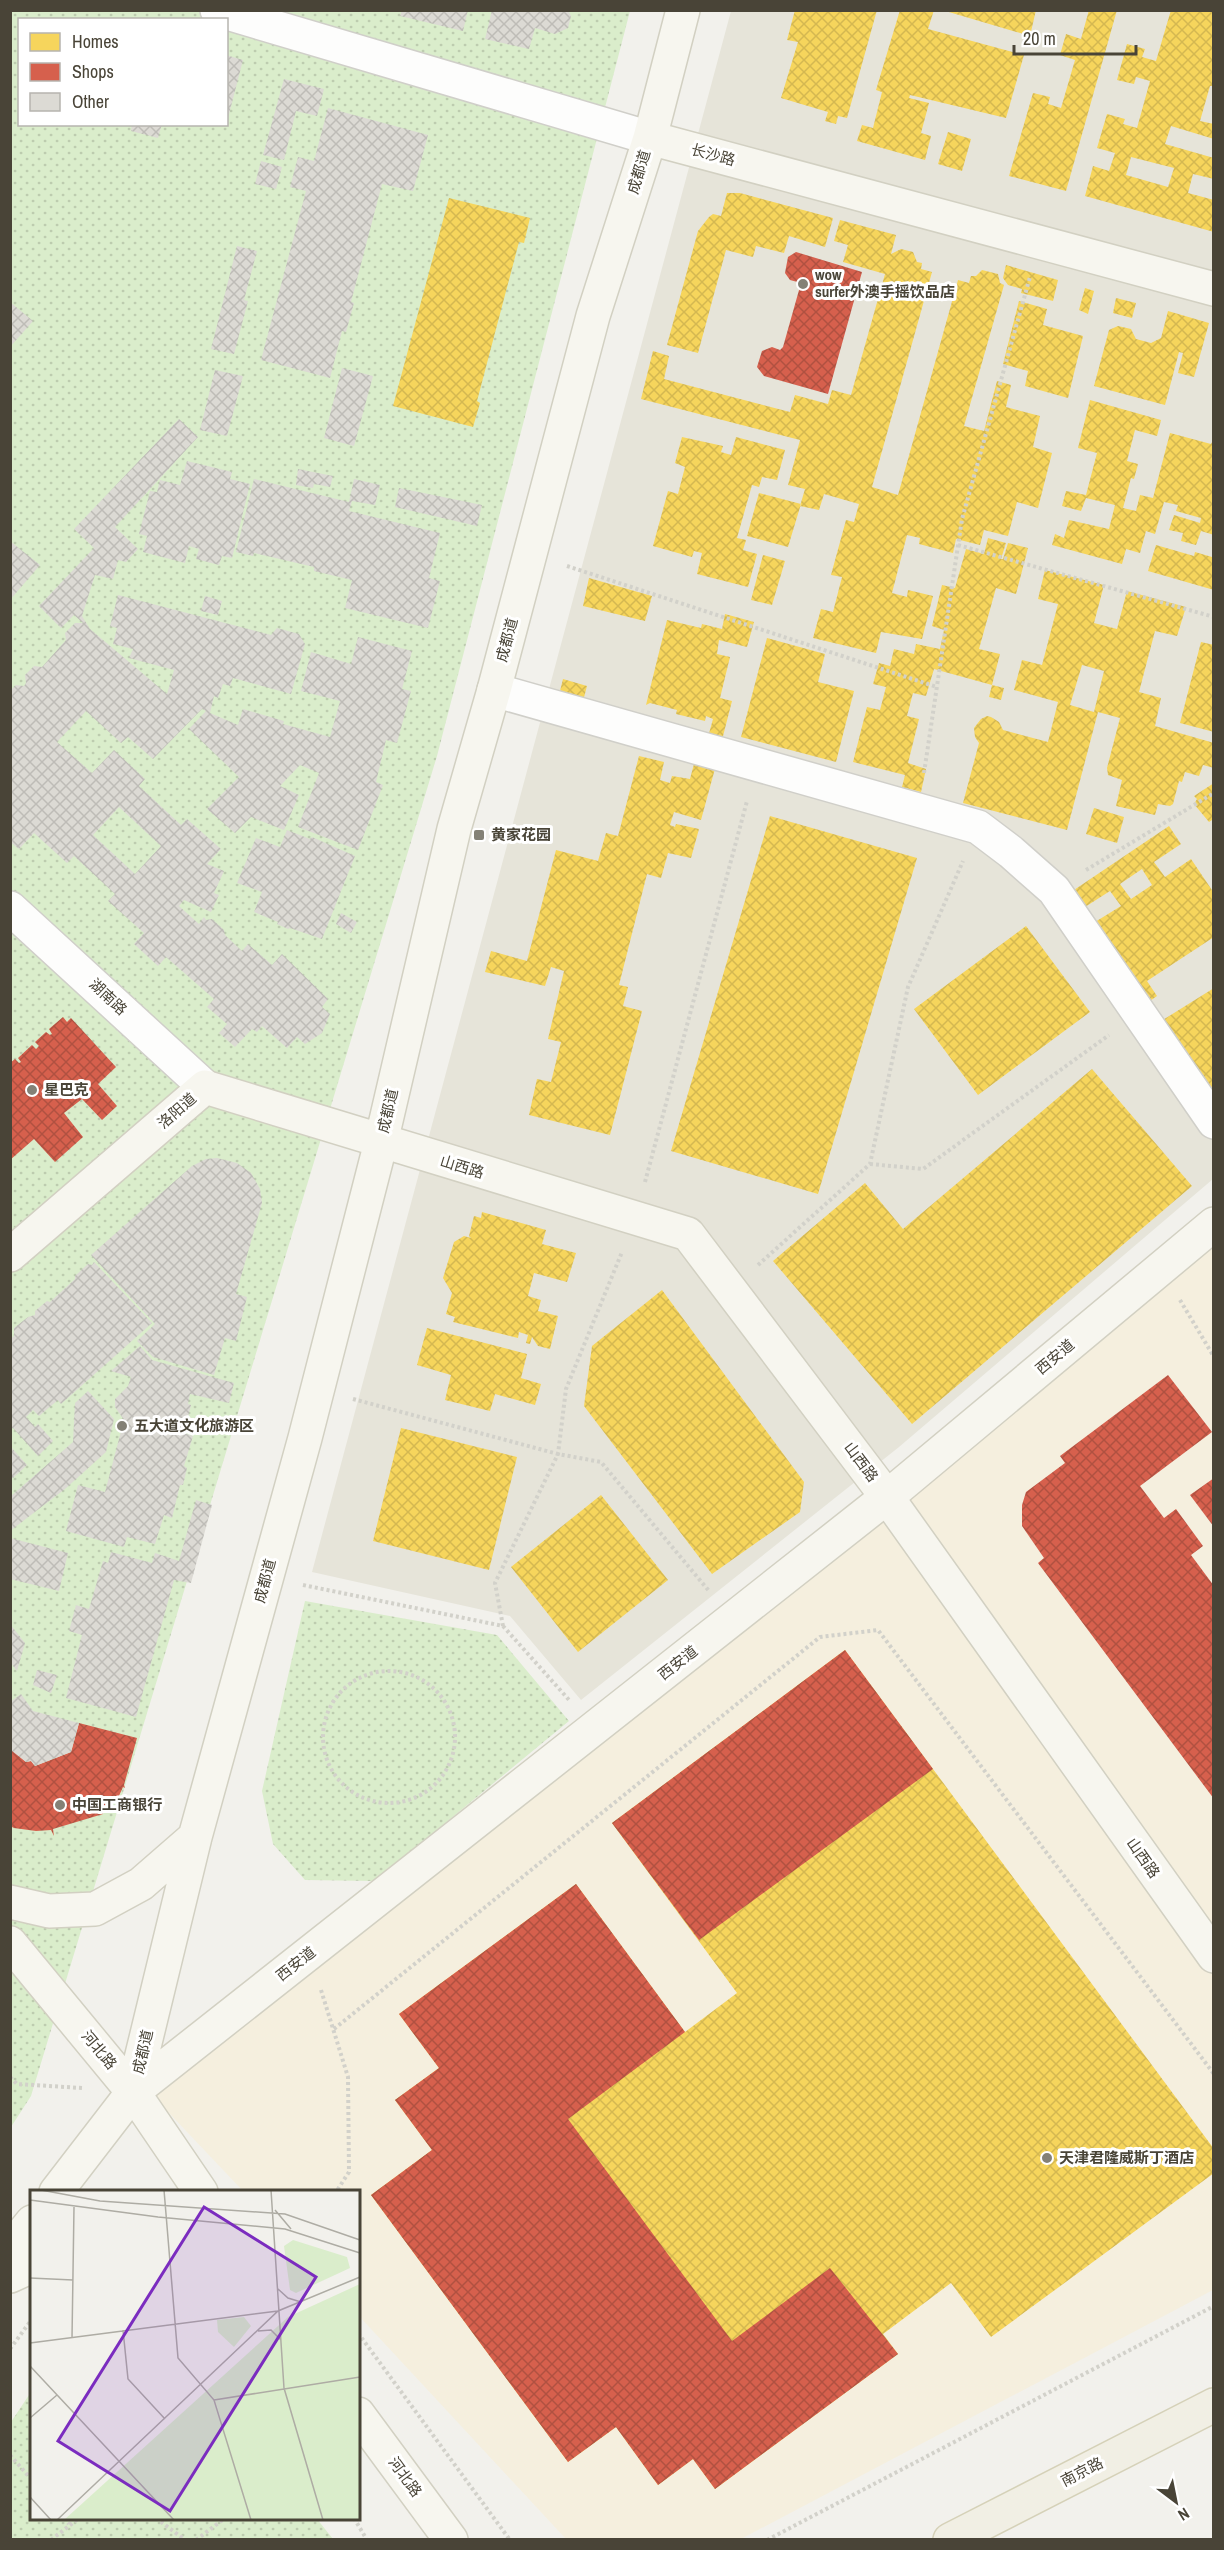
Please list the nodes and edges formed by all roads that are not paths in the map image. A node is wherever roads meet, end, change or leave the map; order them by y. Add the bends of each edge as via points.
1 (217, 10) edge
2 (683, 10) edge
3 (650, 138) junction
4 (1214, 289) edge
5 (494, 690) junction
6 (10, 908) edge
7 (205, 1087) junction
8 (1214, 1122) edge
9 (381, 1142) junction
10 (1214, 1224) edge
11 (10, 1255) edge
12 (887, 1497) junction
13 (195, 1837) junction
14 (10, 1902) edge
15 (10, 1943) edge
16 (1214, 1956) edge
17 (134, 2092) junction
18 (58, 2190) edge
19 (200, 2190) edge
20 (30, 2224) edge
21 (10, 2249) edge
22 (30, 2267) edge
23 (10, 2276) edge
24 (1214, 2405) edge
25 (360, 2418) edge
26 (451, 2540) edge
27 (950, 2540) edge

1 - 3 street, 长沙路
2 - 3 street, 成都道
3 - 4 street, 长沙路
3 - 5 street, 成都道 via 593,316
5 - 8 street via 978,827 1054,890
5 - 9 street, 成都道 via 454,829
6 - 7 street, 湖南路
7 - 9 street, 洛阳道
7 - 11 street, 洛阳道
9 - 12 street, 山西路 via 688,1234
9 - 13 street, 成都道
10 - 12 street, 西安道
12 - 16 street, 山西路
12 - 17 street, 西安道
13 - 14 street via 141,1884 95,1909 49,1911
13 - 17 street, 成都道
15 - 17 street, 河北路
17 - 18 street, 成都道
17 - 19 street, 河北路
20 - 21 street
22 - 23 street
24 - 27 main road, 南京路
25 - 26 street, 河北路

